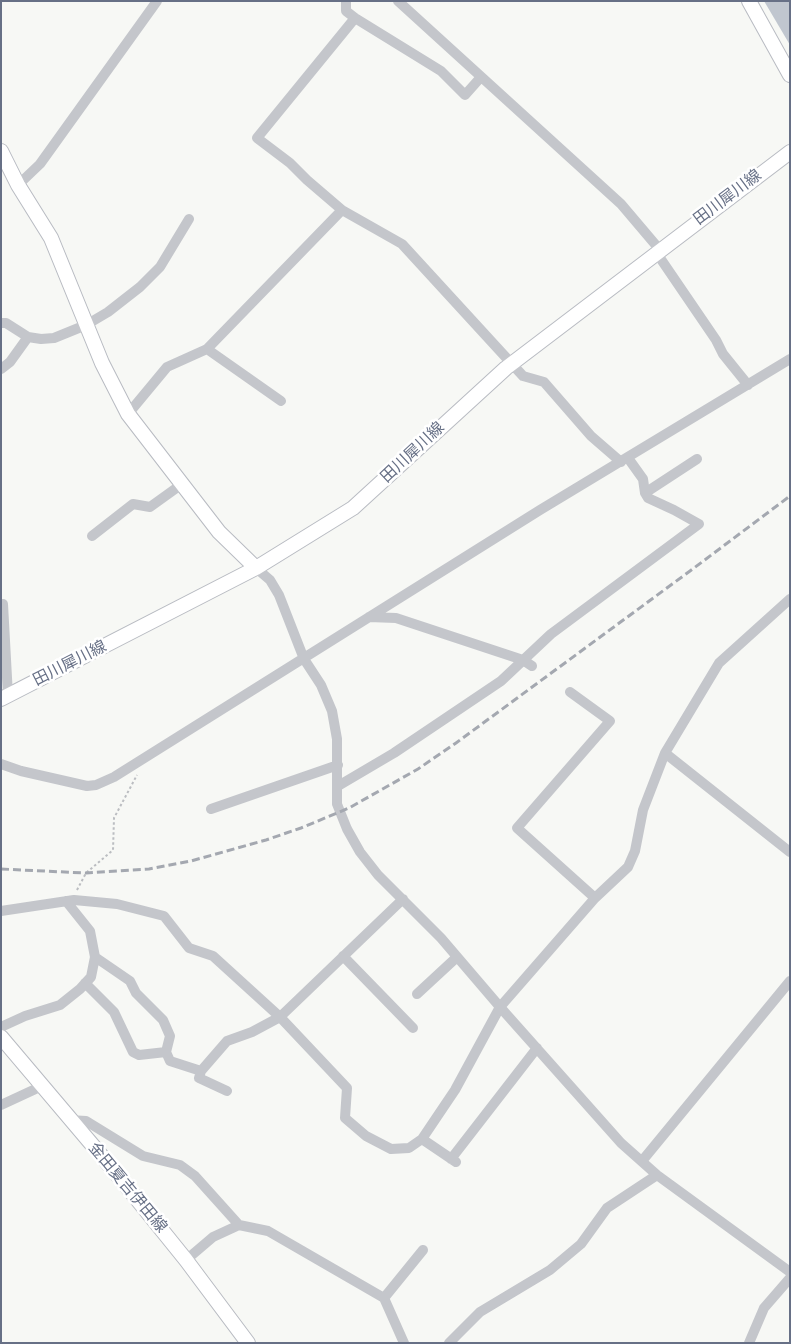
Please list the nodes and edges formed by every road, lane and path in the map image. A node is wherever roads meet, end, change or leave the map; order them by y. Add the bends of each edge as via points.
1 (157, 1) edge
2 (346, 1) edge
3 (398, 1) edge
4 (749, 1) edge
5 (355, 18) junction
6 (790, 74) edge
7 (481, 77) junction
8 (1, 151) edge
9 (790, 152) edge
10 (18, 185) junction
11 (342, 210) junction
12 (189, 219) dead end
13 (658, 251) junction
14 (1, 323) edge
15 (86, 325) junction
16 (28, 337) junction
17 (207, 349) junction
18 (790, 359) edge
19 (512, 363) junction
20 (1, 369) edge
21 (748, 385) junction
22 (281, 401) dead end
23 (128, 414) junction
24 (697, 459) dead end
25 (625, 460) junction
26 (182, 484) junction
27 (645, 493) junction
28 (92, 536) dead end
29 (256, 568) junction
30 (789, 601) edge
31 (3, 604) dead end
32 (369, 617) junction
33 (304, 660) junction
34 (523, 660) junction
35 (532, 666) dead end
36 (570, 692) dead end
37 (5, 698) edge
38 (665, 753) junction
39 (140, 761) junction
40 (1, 764) edge
41 (338, 765) junction
42 (338, 786) junction
43 (211, 809) dead end
44 (790, 852) edge
45 (595, 898) junction
46 (403, 899) junction
47 (70, 900) junction
48 (1, 911) edge
49 (343, 956) junction
50 (457, 957) junction
51 (95, 958) junction
52 (790, 981) edge
53 (85, 983) junction
54 (417, 994) dead end
55 (500, 1007) junction
56 (280, 1017) junction
57 (1, 1027) edge
58 (413, 1028) dead end
59 (1, 1037) edge
60 (537, 1048) junction
61 (166, 1052) junction
62 (201, 1071) junction
63 (42, 1086) junction
64 (227, 1091) dead end
65 (1, 1104) edge
66 (69, 1120) junction
67 (422, 1139) junction
68 (642, 1162) junction
69 (657, 1175) junction
70 (239, 1225) junction
71 (423, 1250) dead end
72 (186, 1260) junction
73 (790, 1272) edge
74 (790, 1278) edge
75 (384, 1298) junction
76 (248, 1343) edge
77 (404, 1343) edge
78 (448, 1343) edge
79 (748, 1343) edge

1 - 10 street via 40,164
2 - 5 street via 346,11
3 - 7 street
4 - 6 main road
5 - 7 street via 441,72 465,94
5 - 11 street via 257,138
7 - 13 street via 621,204
8 - 10 main road
9 - 13 main road, 田川犀川線
10 - 15 main road via 51,238
11 - 17 street
11 - 19 street via 402,244
12 - 15 street via 160,266 140,287
13 - 19 main road, 田川犀川線
13 - 21 street via 723,354
14 - 16 street
15 - 16 street via 54,338
15 - 23 main road
16 - 20 street
17 - 22 street
17 - 23 street via 167,368
18 - 21 street
19 - 25 street via 523,376 544,382 591,436
19 - 29 main road, 田川犀川線 via 353,508
21 - 25 street
23 - 26 main road
24 - 27 street
25 - 27 street via 643,479
25 - 32 street
26 - 28 street via 150,507 133,504
26 - 29 main road via 219,532
27 - 34 street via 648,498 699,524 551,634
29 - 33 street via 280,595
29 - 37 main road, 田川犀川線
30 - 38 street via 719,663
31 - 37 street
32 - 33 street
32 - 34 street via 396,618
33 - 39 street
33 - 41 street via 322,685 332,711
34 - 35 street
34 - 42 street via 501,682
36 - 45 street via 610,721 517,828
38 - 44 street
38 - 45 street via 643,810 635,852 628,867
39 - 40 street via 114,777 87,786
39 - 47 path via 134,785 114,818 112,850 86,872
41 - 42 street
41 - 43 street
42 - 46 street via 337,804 360,852
45 - 55 street
46 - 49 street
46 - 50 street
47 - 48 street
47 - 51 street via 90,931
47 - 56 street via 117,904 164,916 189,948 213,956
49 - 56 street
49 - 58 street
50 - 54 street
50 - 55 street
51 - 53 street via 91,976
51 - 61 street via 130,981 136,993 163,1020 170,1036
52 - 68 street
53 - 57 street via 60,1006
53 - 61 street via 114,1012 133,1052 139,1055
55 - 60 street
55 - 67 street via 455,1090
56 - 62 street via 227,1042
56 - 67 street via 347,1088 345,1118 366,1136 391,1149 408,1148
59 - 63 main road, 金田夏吉伊田線
60 - 67 street via 453,1161
60 - 68 street via 621,1143
61 - 62 street via 170,1061
62 - 64 street via 199,1078
63 - 65 street
63 - 66 main road, 金田夏吉伊田線
66 - 70 street via 86,1121 143,1156 180,1165 195,1176
66 - 72 main road, 金田夏吉伊田線
68 - 69 street
69 - 73 street
69 - 78 street via 607,1208 581,1244 550,1270 480,1312
70 - 72 street via 214,1237
70 - 75 street via 268,1232
71 - 75 street
72 - 76 main road, 金田夏吉伊田線
74 - 79 street via 764,1308
75 - 77 street

